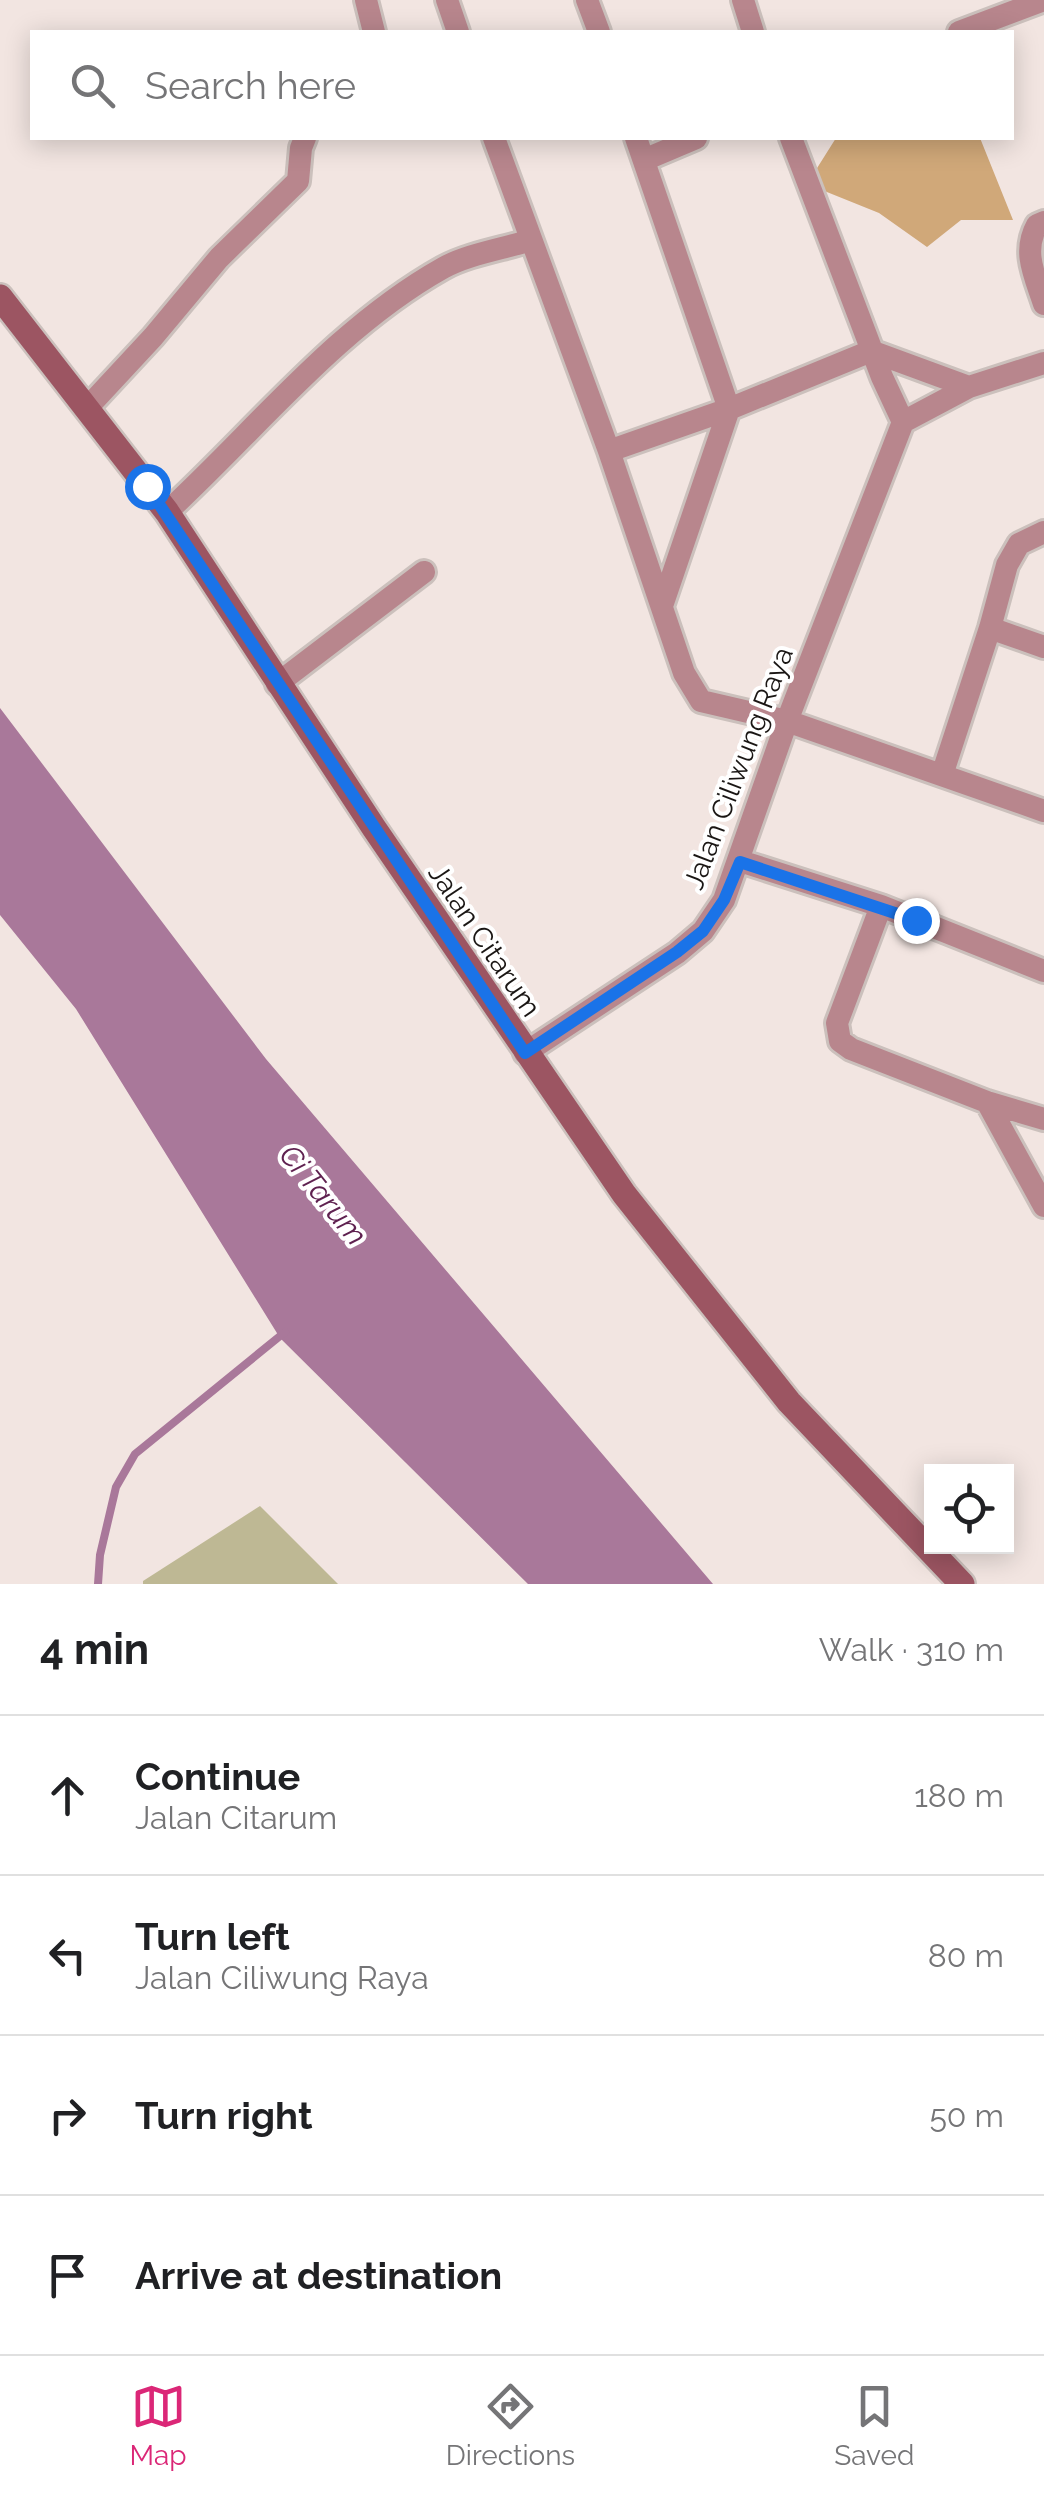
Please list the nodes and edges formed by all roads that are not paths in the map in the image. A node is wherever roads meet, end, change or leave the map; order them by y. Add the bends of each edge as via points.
1 (366, 0) edge
2 (446, 0) edge
3 (588, 0) edge
4 (743, 0) edge
5 (1044, 0) edge
6 (374, 30) edge
7 (457, 30) edge
8 (598, 30) edge
9 (752, 30) edge
10 (965, 30) edge
11 (304, 140) edge
12 (495, 140) edge
13 (686, 140) edge
14 (791, 140) edge
15 (640, 149) edge
16 (1044, 222) edge
17 (531, 240) junction
18 (0, 297) edge
19 (1044, 304) edge
20 (871, 350) junction
21 (1044, 363) edge
22 (968, 388) junction
23 (88, 407) junction
24 (730, 409) junction
25 (902, 422) junction
26 (609, 451) junction
27 (167, 512) junction
28 (1044, 532) edge
29 (424, 572) dead end
30 (663, 603) junction
31 (990, 628) junction
32 (1044, 647) edge
33 (277, 684) junction
34 (787, 722) junction
35 (942, 775) junction
36 (1044, 811) edge
37 (740, 862) junction
38 (881, 906) junction
39 (1044, 971) edge
40 (525, 1053) junction
41 (986, 1102) junction
42 (1044, 1119) edge
43 (1044, 1206) edge
44 (962, 1584) edge

1 - 6 street
2 - 7 street
3 - 8 street
4 - 9 street
5 - 10 street
11 - 23 street via 298,181 219,258
12 - 17 street
13 - 15 street
14 - 20 street
15 - 24 street
16 - 19 street via 1029,238 1028,254
17 - 26 street
17 - 27 street via 446,267 373,317
18 - 23 street, Jalan Citarum
20 - 22 street
20 - 24 street
20 - 25 street
21 - 22 street
22 - 25 street
23 - 27 street, Jalan Citarum
24 - 26 street
24 - 30 street
25 - 34 street, Jalan Ciliwung Raya
26 - 30 street
27 - 33 street, Jalan Citarum
28 - 31 street via 1019,544 1007,565
29 - 33 street
30 - 34 street via 684,674 701,701
31 - 32 street
31 - 35 street
33 - 40 street, Jalan Citarum
34 - 35 street
34 - 37 street, Jalan Ciliwung Raya
35 - 36 street
37 - 38 street
37 - 40 street, Jalan Ciliwung Raya via 703,931
38 - 39 street
38 - 41 street via 836,1023 837,1036 851,1048
40 - 44 street, Jalan Citarum via 624,1194 790,1402
41 - 42 street
41 - 43 street

